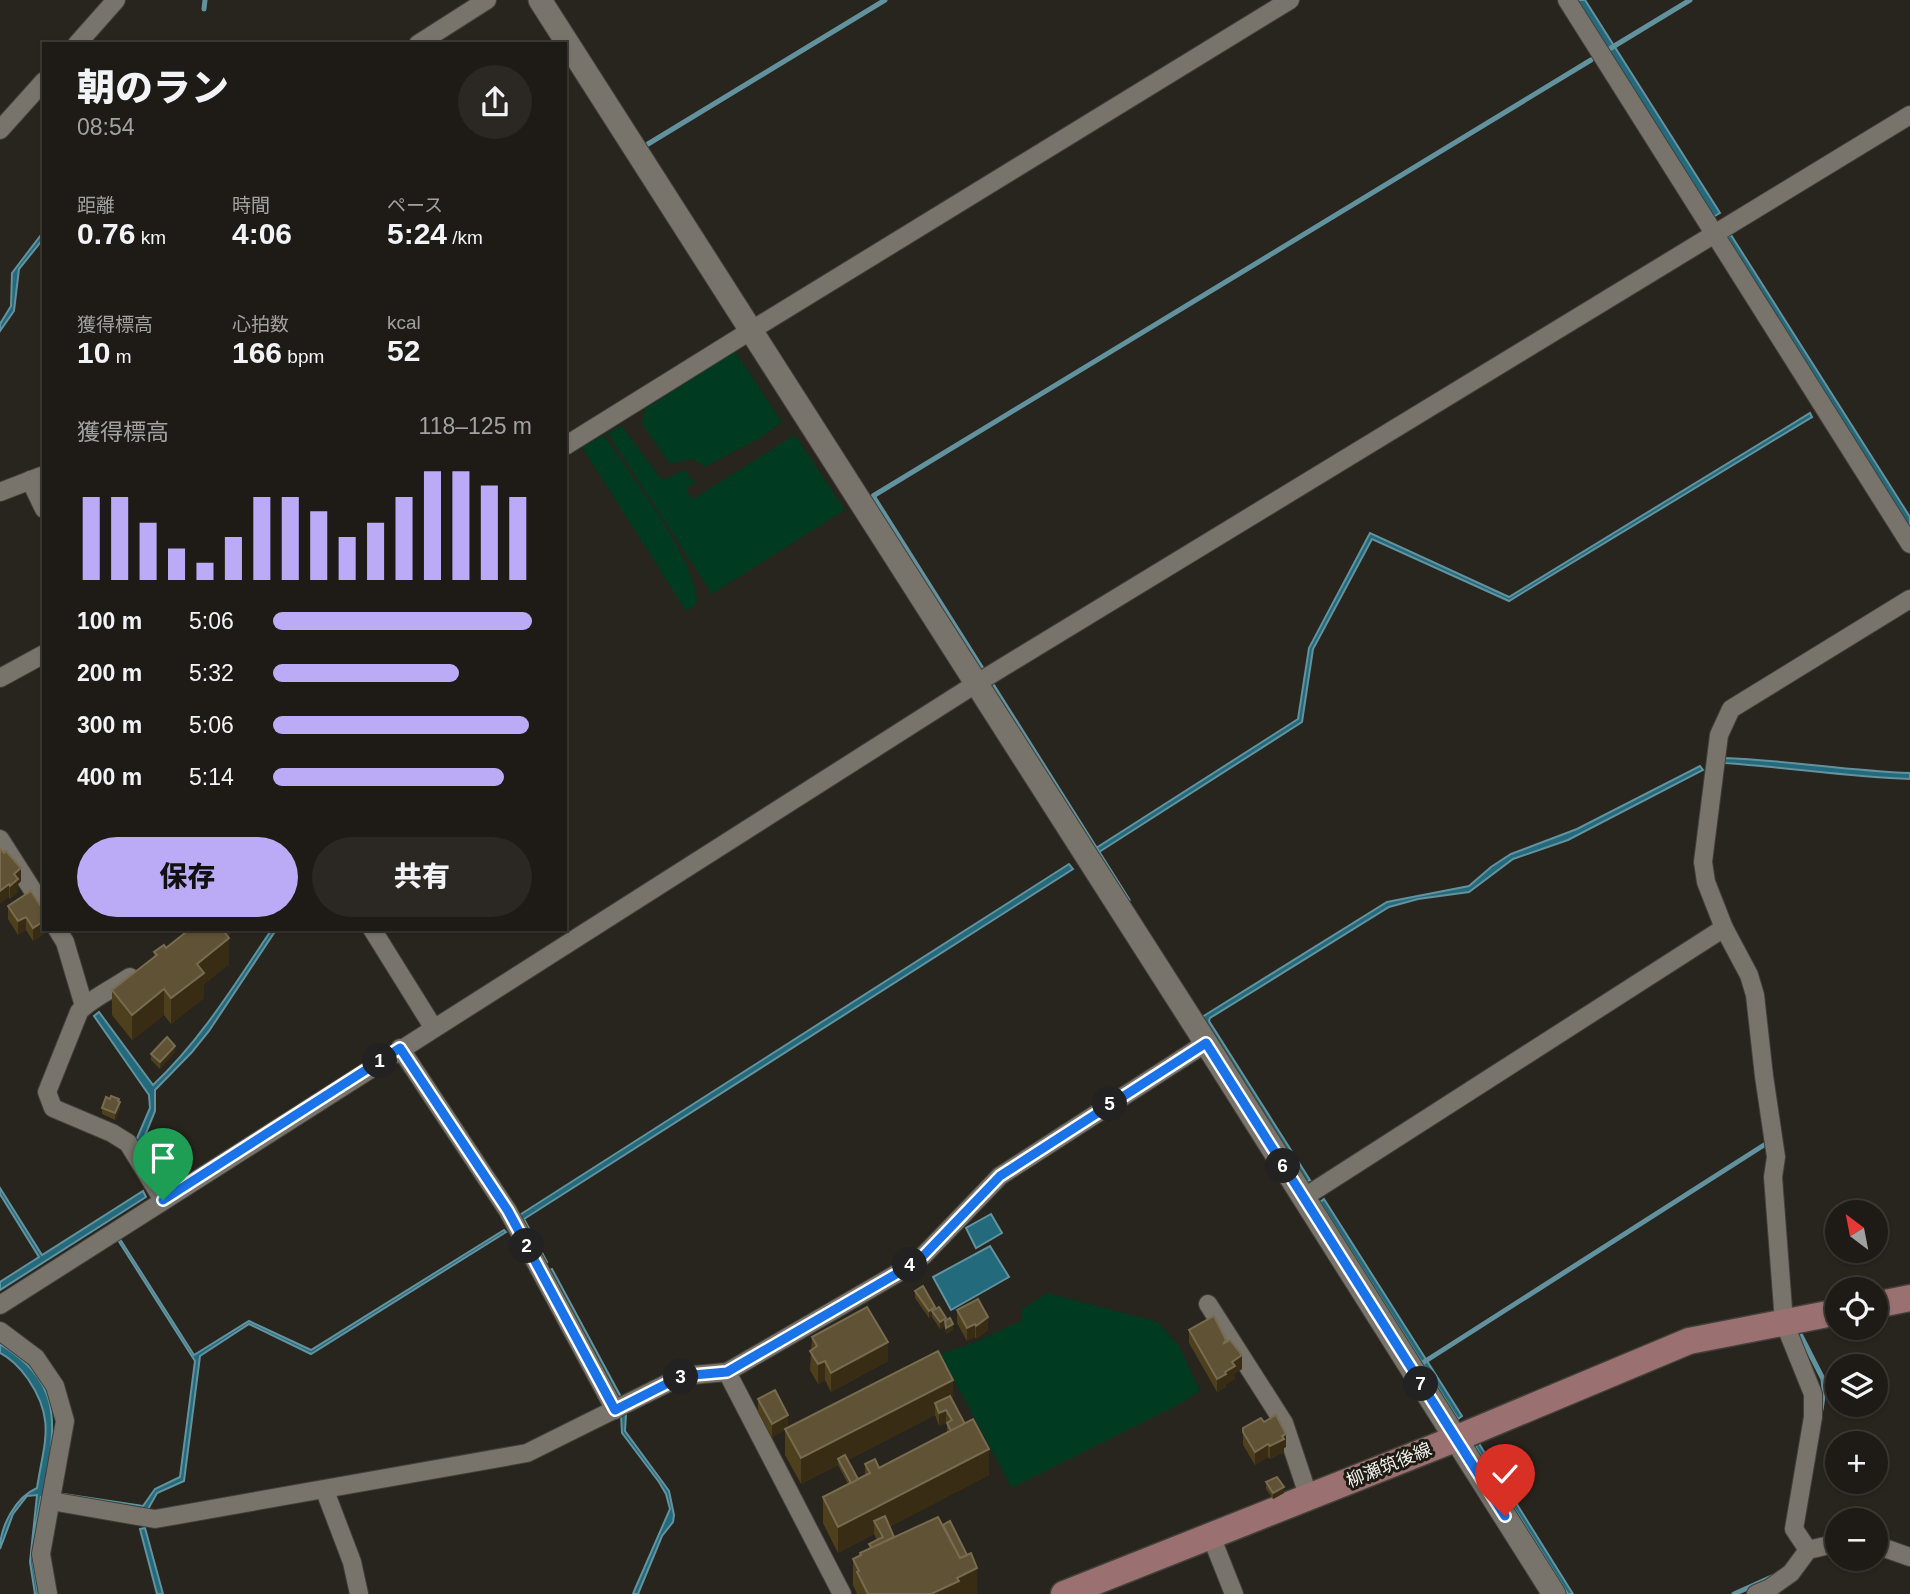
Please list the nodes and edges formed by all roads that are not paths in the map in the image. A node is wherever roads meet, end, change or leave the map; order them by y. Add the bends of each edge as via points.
1 (116, 0) edge
2 (487, 0) edge
3 (540, 0) edge
4 (1290, 0) edge
5 (1567, 0) edge
6 (79, 42) edge
7 (421, 42) edge
8 (567, 42) edge
9 (567, 43) edge
10 (42, 83) edge
11 (1910, 115) edge
12 (0, 130) edge
13 (1715, 235) junction
14 (750, 331) junction
15 (567, 445) edge
16 (37, 478) edge
17 (0, 492) edge
18 (42, 500) edge
19 (1910, 544) edge
20 (1910, 599) edge
21 (42, 655) edge
22 (0, 678) edge
23 (976, 683) junction
24 (0, 839) edge
25 (42, 905) edge
26 (1724, 928) junction
27 (58, 931) edge
28 (373, 931) edge
29 (148, 963) edge
30 (84, 1006) junction
31 (433, 1027) junction
32 (1206, 1043) junction
33 (400, 1048) junction
34 (1303, 1198) junction
35 (163, 1200) junction
36 (1910, 1298) edge
37 (1888, 1303) edge
38 (1208, 1304) dead end
39 (0, 1305) edge
40 (1825, 1314) edge
41 (1784, 1322) junction
42 (0, 1331) edge
43 (727, 1372) junction
44 (615, 1410) junction
45 (1455, 1439) junction
46 (325, 1491) junction
47 (1309, 1498) junction
48 (51, 1501) junction
49 (1212, 1536) junction
50 (1825, 1546) edge
51 (1888, 1549) edge
52 (1808, 1550) junction
53 (1910, 1557) edge
54 (48, 1594) edge
55 (359, 1594) edge
56 (842, 1594) edge
57 (1064, 1594) edge
58 (1234, 1594) edge
59 (1554, 1594) edge
60 (1756, 1594) edge

1 - 6 street
2 - 7 street
3 - 8 street
4 - 14 street
5 - 13 street
9 - 14 street
10 - 12 street
11 - 13 street
13 - 19 street
13 - 23 street
14 - 15 street
14 - 23 street
16 - 17 street
16 - 18 street
20 - 26 street via 1731,709 1719,735 1703,862 1706,883
21 - 22 street
23 - 31 street
23 - 32 street
24 - 25 street
26 - 34 street
26 - 41 street via 1755,995 1776,1157 1773,1177
27 - 30 street
28 - 31 street
29 - 30 street
30 - 35 street via 47,1092 53,1108 128,1143
31 - 33 street
32 - 34 street
32 - 43 street via 1000,1176 924,1255 903,1270
33 - 35 street
33 - 44 street via 508,1211
34 - 45 street
35 - 39 street
36 - 37 main road
38 - 47 street via 1284,1423
40 - 41 main road, 柳瀬筑後線
41 - 45 main road, 柳瀬筑後線 via 1689,1341
41 - 52 street via 1813,1394 1794,1529
42 - 48 street via 36,1359 55,1386 65,1421
43 - 44 street via 682,1376
43 - 56 street
44 - 46 street via 527,1453
45 - 47 main road, 柳瀬筑後線
45 - 59 street
46 - 48 street via 155,1520
46 - 55 street
47 - 49 main road, 柳瀬筑後線
48 - 54 street via 41,1554
49 - 57 main road, 柳瀬筑後線
49 - 58 street
50 - 52 street
51 - 53 street
52 - 60 street via 1791,1573

